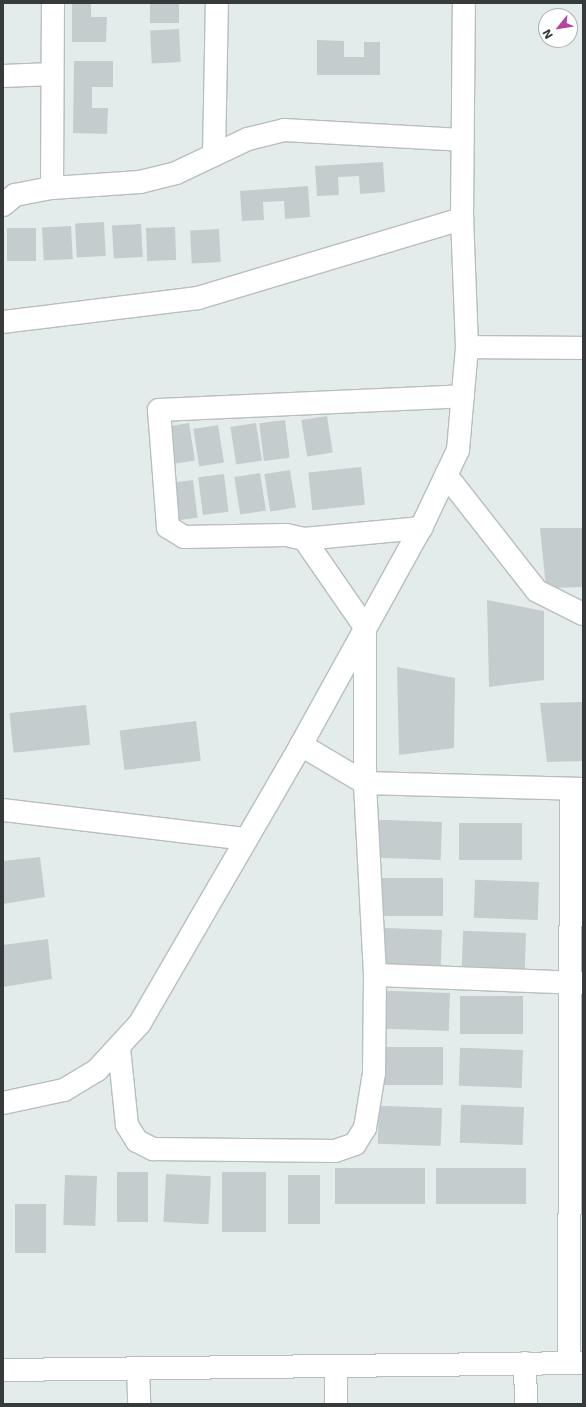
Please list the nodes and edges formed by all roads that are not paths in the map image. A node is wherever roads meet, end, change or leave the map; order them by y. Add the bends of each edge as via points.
1 (53, 3) edge
2 (217, 3) edge
3 (464, 3) edge
4 (52, 74) junction
5 (3, 76) edge
6 (461, 140) junction
7 (214, 155) junction
8 (52, 188) junction
9 (3, 205) edge
10 (462, 219) junction
11 (3, 322) edge
12 (467, 347) junction
13 (583, 348) edge
14 (463, 396) junction
15 (446, 475) junction
16 (421, 528) junction
17 (304, 539) junction
18 (583, 614) edge
19 (365, 627) junction
20 (301, 744) junction
21 (365, 783) junction
22 (577, 789) edge
23 (3, 810) edge
24 (246, 839) junction
25 (375, 975) junction
26 (577, 983) edge
27 (119, 1048) junction
28 (3, 1103) edge
29 (576, 1178) edge
30 (525, 1363) junction
31 (576, 1363) edge
32 (336, 1366) junction
33 (138, 1368) junction
34 (3, 1370) edge
35 (139, 1404) edge
36 (336, 1404) edge
37 (526, 1404) edge

1 - 4 street
2 - 7 street
3 - 6 street
4 - 5 street
4 - 8 street
6 - 7 street via 284,130 248,139
6 - 10 street
7 - 8 street via 176,173 140,182
8 - 9 street via 15,196
10 - 11 street via 198,298
10 - 12 street
12 - 13 street
12 - 14 street
14 - 15 street via 458,450
14 - 17 street via 159,410 168,528 175,535 286,535
15 - 16 street
15 - 18 street via 537,591
16 - 17 street
16 - 19 street
17 - 19 street
19 - 20 street
19 - 21 street
20 - 21 street
20 - 24 street
21 - 22 street
21 - 25 street
22 - 26 street
23 - 24 street
24 - 27 street via 140,1023
25 - 26 street
25 - 27 street via 374,1073 365,1128 355,1144 335,1151 153,1149 136,1141 127,1126
26 - 29 street
27 - 28 street via 97,1070 64,1090
29 - 31 street
30 - 31 street
30 - 32 street
30 - 37 street
32 - 33 street
32 - 36 street
33 - 34 street
33 - 35 street

